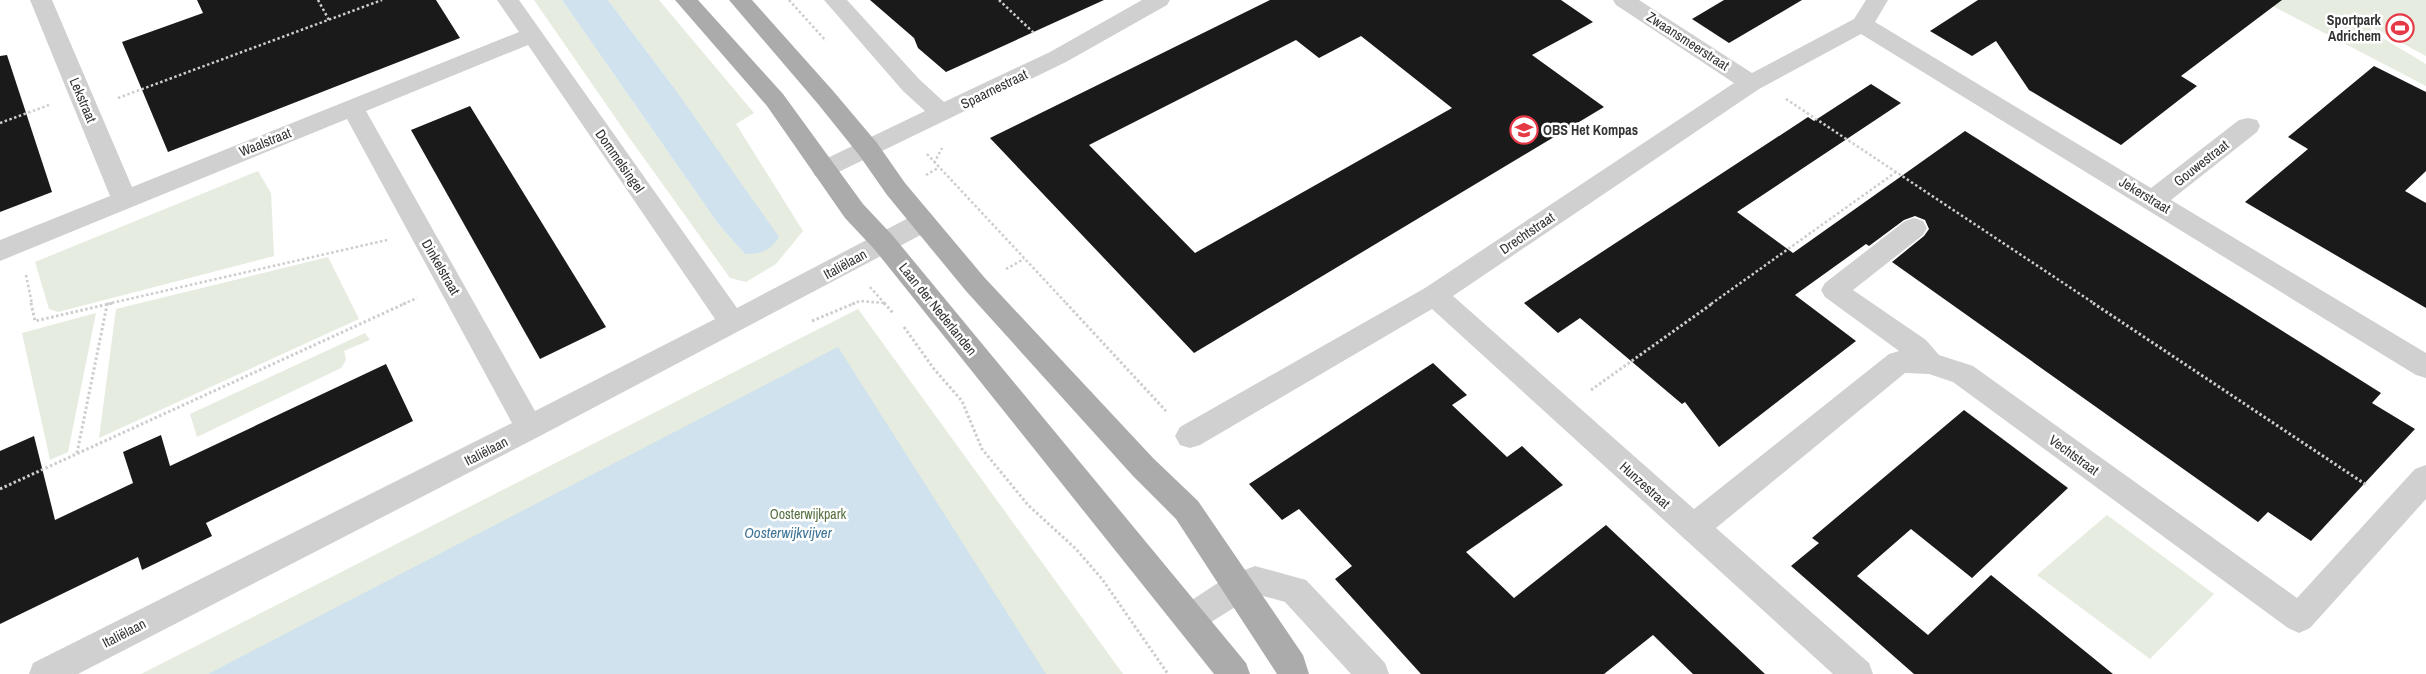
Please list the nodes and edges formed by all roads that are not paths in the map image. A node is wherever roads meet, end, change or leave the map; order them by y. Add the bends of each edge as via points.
1 (41, 0) edge
2 (508, 0) edge
3 (686, 0) edge
4 (740, 0) edge
5 (835, 0) edge
6 (1159, 0) edge
7 (1624, 0) edge
8 (1877, 0) edge
9 (1862, 24) junction
10 (532, 35) junction
11 (1754, 81) junction
12 (352, 107) junction
13 (942, 114) junction
14 (2248, 126) dead end
15 (868, 149) junction
16 (824, 170) junction
17 (124, 199) junction
18 (2153, 200) junction
19 (923, 222) junction
20 (1914, 228) dead end
21 (884, 243) junction
22 (10, 246) edge
23 (1434, 295) junction
24 (732, 322) junction
25 (1929, 363) junction
26 (2426, 367) edge
27 (530, 428) junction
28 (1190, 436) road end
29 (2426, 478) edge
30 (1693, 528) junction
31 (1238, 587) junction
32 (1189, 619) junction
33 (45, 674) edge
34 (1234, 674) edge
35 (1293, 674) edge
36 (1373, 674) edge
37 (1857, 674) edge

1 - 17 street, Lekstraat
2 - 10 street, Dommelsingel
3 - 16 main road, Laan der Nederlanden via 775,100
4 - 15 main road
5 - 13 street
6 - 13 street, Spaarnestraat via 1058,57
7 - 11 street, Zwaansmeerstraat
8 - 9 street
9 - 11 street, Drechtstraat
9 - 18 street, Jekerstraat
10 - 12 street, Waalstraat
10 - 24 street, Dommelsingel
11 - 23 street, Drechtstraat
12 - 17 street, Waalstraat
12 - 27 street, Dinkelstraat
13 - 15 street, Spaarnestraat
14 - 18 street, Gouwestraat
15 - 16 street, Spaarnestraat
15 - 19 main road
16 - 21 main road, Laan der Nederlanden via 854,211
17 - 22 street, Waalstraat
18 - 26 street, Jekerstraat
19 - 21 street, Italiëlaan
19 - 31 main road via 975,284 1143,467 1187,510
20 - 25 street via 1834,290 1916,348
21 - 24 street, Italiëlaan
21 - 32 main road, Laan der Nederlanden
23 - 28 street, Drechtstraat
23 - 30 street, Hunzestraat
24 - 27 street, Italiëlaan
25 - 29 street, Vechtstraat via 1963,374 2299,618
25 - 30 street, Vechtstraat via 1899,362
27 - 33 street, Italiëlaan
30 - 37 street, Hunzestraat
31 - 32 street
31 - 35 main road via 1291,666
31 - 36 street via 1255,580 1294,590
32 - 34 main road, Laan der Nederlanden

